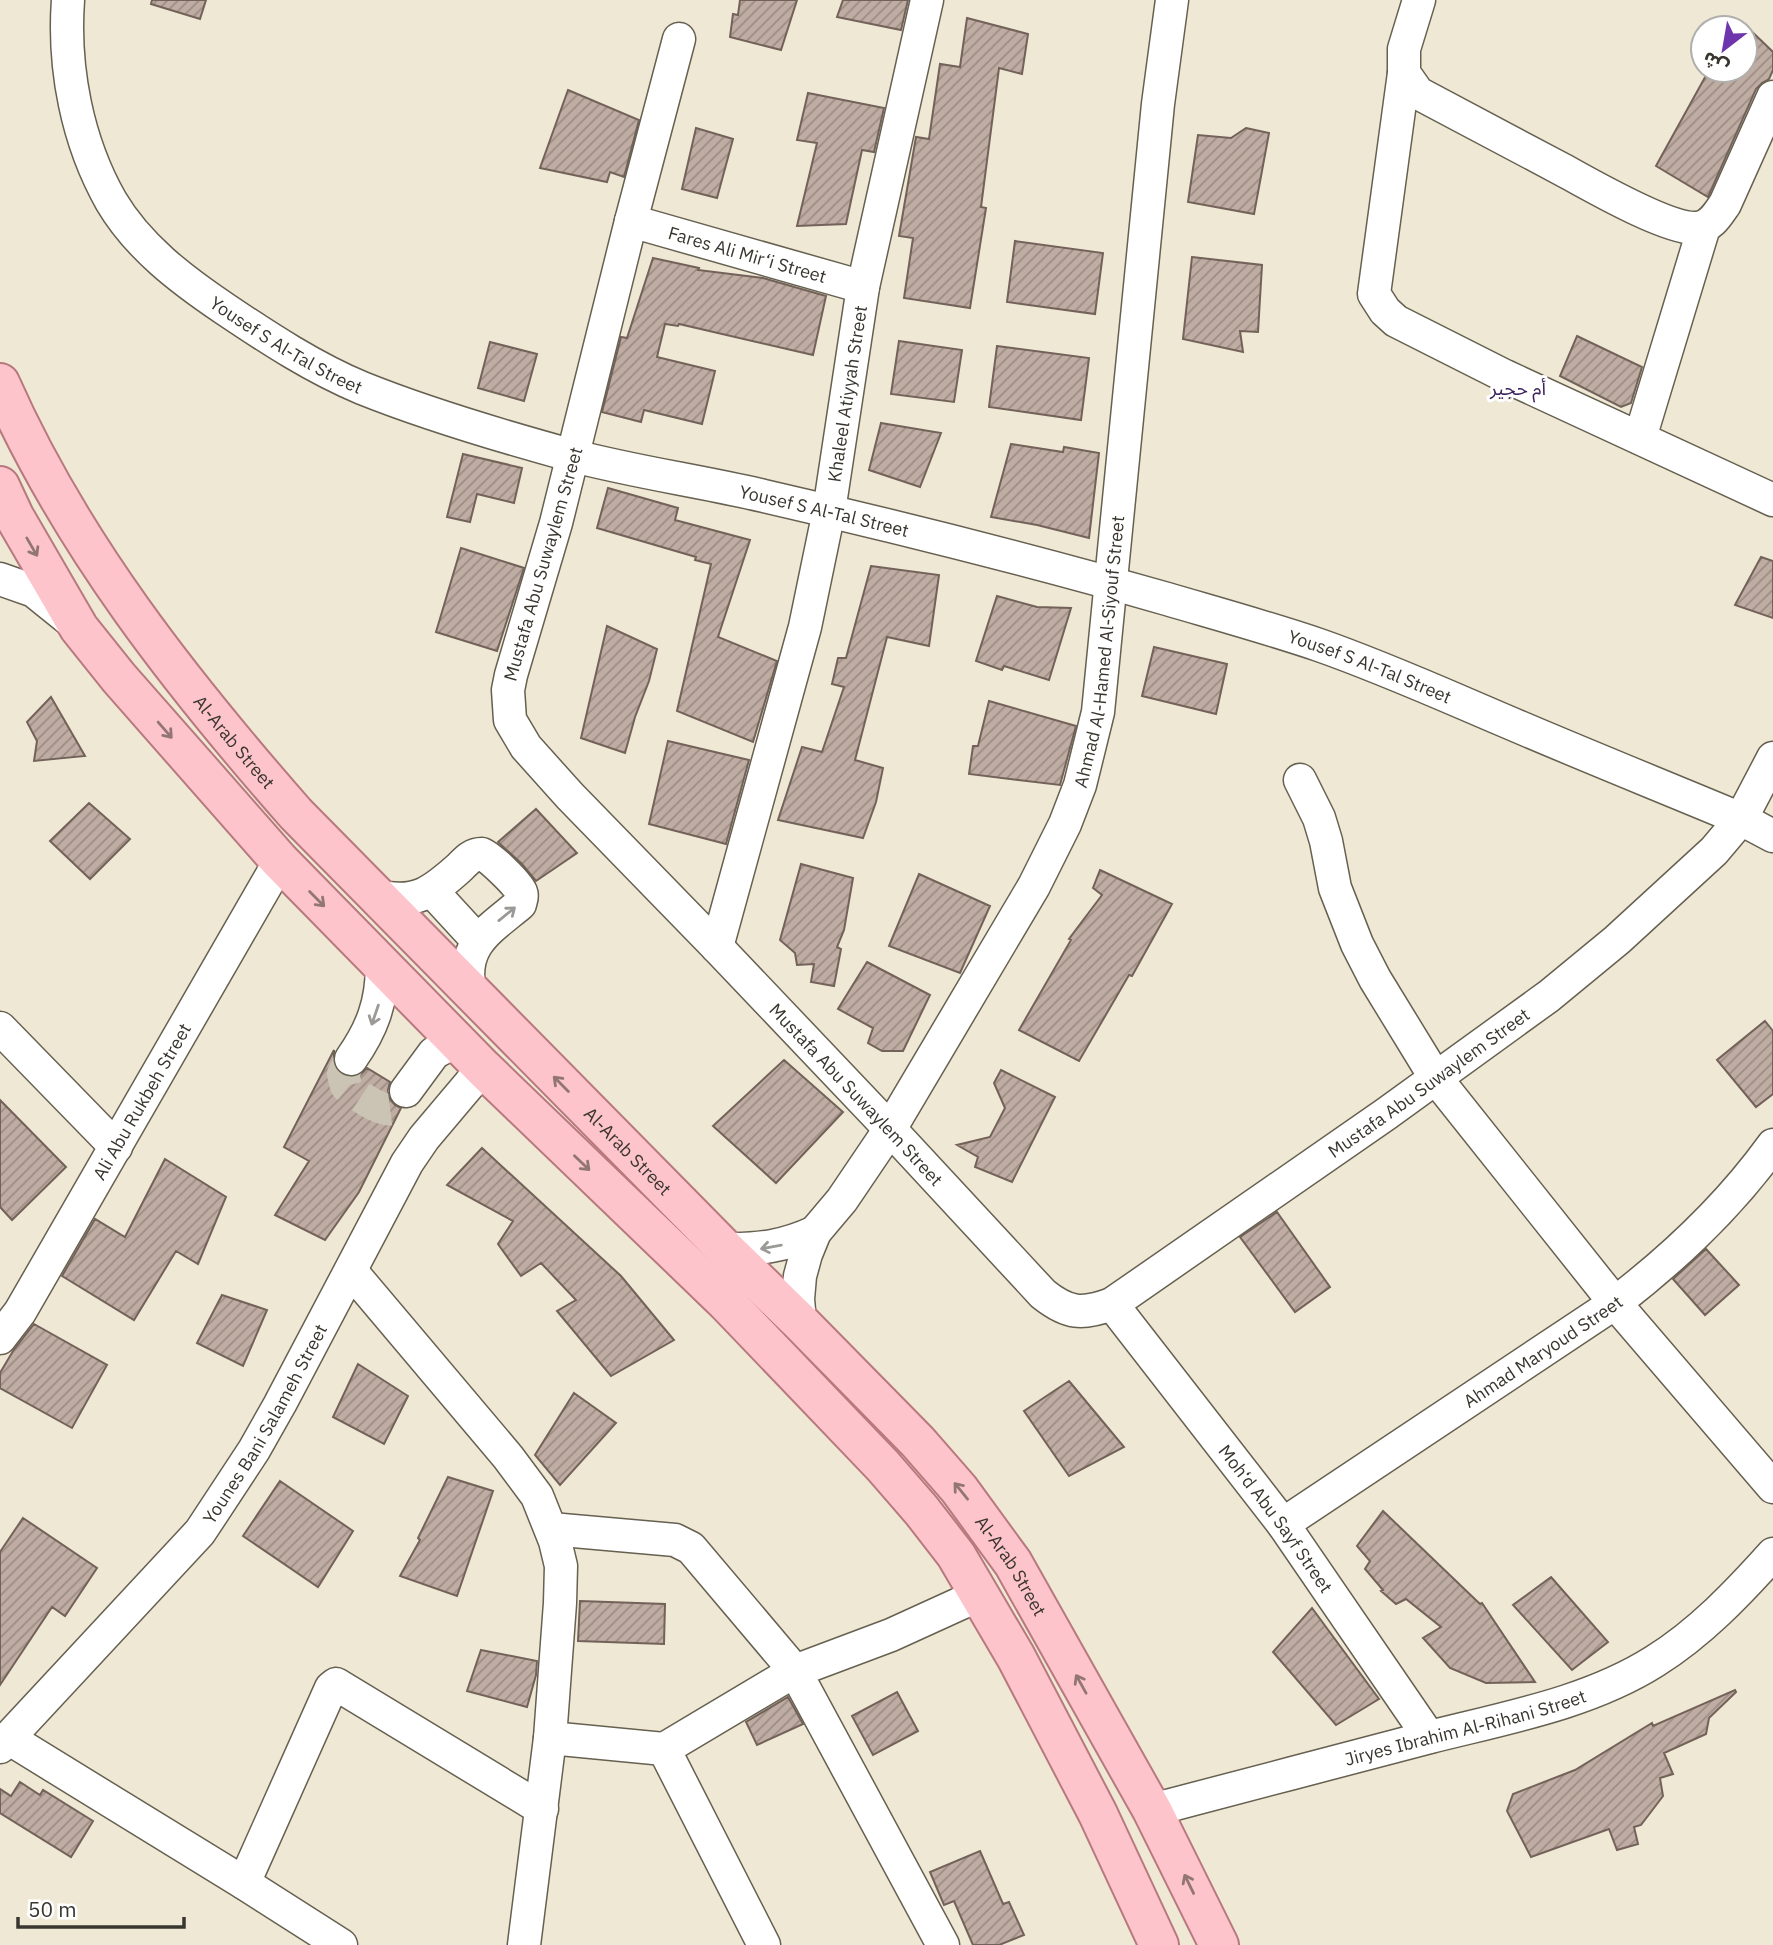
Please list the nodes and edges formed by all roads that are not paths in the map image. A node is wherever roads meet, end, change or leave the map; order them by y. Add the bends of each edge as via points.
1 (68, 0) edge
2 (928, 0) edge
3 (1172, 0) edge
4 (1419, 0) edge
5 (679, 39) dead end
6 (1404, 73) junction
7 (1773, 97) edge
8 (631, 221) junction
9 (1704, 227) junction
10 (863, 288) junction
11 (0, 383) edge
12 (1640, 438) junction
13 (574, 456) junction
14 (0, 486) edge
15 (1773, 500) edge
16 (829, 511) junction
17 (0, 579) edge
18 (1111, 583) junction
19 (79, 628) junction
20 (158, 648) junction
21 (119, 678) junction
22 (1773, 758) edge
23 (1300, 780) dead end
24 (1741, 819) junction
25 (1773, 836) edge
26 (280, 861) junction
27 (432, 891) junction
28 (378, 896) junction
29 (478, 941) junction
30 (718, 947) junction
31 (382, 965) junction
32 (470, 992) junction
33 (0, 1028) edge
34 (456, 1041) junction
35 (351, 1059) tunnel mouth
36 (483, 1068) junction
37 (1435, 1077) junction
38 (406, 1091) tunnel mouth
39 (890, 1129) junction
40 (1773, 1145) edge
41 (116, 1147) junction
42 (815, 1233) junction
43 (725, 1249) junction
44 (351, 1271) junction
45 (1615, 1303) junction
46 (1112, 1304) junction
47 (800, 1322) junction
48 (0, 1338) edge
49 (1773, 1487) edge
50 (1283, 1524) junction
51 (551, 1529) junction
52 (1773, 1554) edge
53 (1761, 1575) edge
54 (981, 1594) junction
55 (795, 1671) junction
56 (1429, 1737) junction
57 (551, 1738) junction
58 (4, 1743) edge
59 (664, 1749) junction
60 (542, 1810) junction
61 (1152, 1810) junction
62 (244, 1883) junction
63 (341, 1945) edge
64 (524, 1945) edge
65 (764, 1945) edge
66 (943, 1945) edge
67 (1159, 1945) edge
68 (1219, 1945) edge

1 - 13 street, Yousef S Al-Tal Street via 69,68 87,148 112,203 152,253 258,331 359,387
2 - 10 street, Khaleel Atiyyah Street
3 - 18 street, Ahmad Al-Hamed Al-Siyouf Street
4 - 6 street via 1404,50
5 - 8 street, Mustafa Abu Suwaylem Street
6 - 9 street via 1418,93 1602,191 1675,224
6 - 12 street via 1374,294 1396,321
7 - 9 street via 1725,204
8 - 10 street, Fares Ali Mir‘i Street
8 - 13 street, Mustafa Abu Suwaylem Street
9 - 12 street
10 - 16 street, Khaleel Atiyyah Street
11 - 20 main road, Al-Arab Street via 61,503
12 - 15 street
13 - 16 street, Yousef S Al-Tal Street
13 - 30 street, Mustafa Abu Suwaylem Street via 511,675 510,720 526,747 569,796
14 -> 19 main road
16 - 18 street, Yousef S Al-Tal Street
16 - 30 street, Khaleel Atiyyah Street via 805,627
17 - 19 street via 34,592
18 - 24 street, Yousef S Al-Tal Street via 1321,646
18 - 39 street, Ahmad Al-Hamed Al-Siyouf Street via 1098,712 1065,824 1034,886
19 - 21 main road
20 - 21 main road
20 - 28 main road, Al-Arab Street via 279,794
21 -> 26 main road
22 - 24 street, Mustafa Abu Suwaylem Street
23 - 37 street via 1319,818 1335,888 1357,944
24 - 25 street, Yousef S Al-Tal Street
24 - 37 street, Mustafa Abu Suwaylem Street via 1685,880 1617,940 1549,996
26 -> 31 main road
26 - 41 street, Ali Abu Rukbeh Street
27 - 28 street via 406,900
27 - 29 street
29 -> 27 street via 520,904 519,889 487,856 477,854
28 - 32 main road, Al-Arab Street
29 - 32 street via 468,965
30 - 39 street, Mustafa Abu Suwaylem Street
31 - 34 main road
31 -> 35 street via 375,1018
43 -> 32 main road, Al-Arab Street
33 - 41 street
34 - 36 main road
34 - 38 street via 434,1054
36 - 44 street, Younes Bani Salameh Street via 407,1163
36 -> 54 main road via 726,1302 883,1466 956,1555
37 - 45 street
37 - 46 street, Mustafa Abu Suwaylem Street
39 - 42 street, Ahmad Al-Hamed Al-Siyouf Street
39 - 46 street, Mustafa Abu Suwaylem Street via 1059,1307 1093,1311
40 - 45 street, Ahmad Maryoud Street via 1686,1246
41 - 48 street, Ali Abu Rukbeh Street via 20,1312
42 -> 43 street via 771,1247
42 - 47 street, Ahmad Al-Hamed Al-Siyouf Street via 800,1276
43 - 47 main road, Al-Arab Street
44 - 51 street via 508,1457 537,1496
44 - 58 street, Younes Bani Salameh Street via 261,1438 200,1532
45 - 49 street
45 - 50 street, Ahmad Maryoud Street
46 - 50 street, Moh‘d Abu Sayf Street
61 -> 47 main road, Al-Arab Street via 1013,1563 986,1525 918,1442
50 - 56 street, Moh‘d Abu Sayf Street
51 - 55 street via 688,1545
51 - 57 street via 561,1566
52 - 53 street, Jiryes Ibrahim Al-Rihani Street
53 - 56 street, Jiryes Ibrahim Al-Rihani Street via 1677,1646 1626,1676 1564,1701
54 - 55 street
54 - 67 main road via 1098,1814
55 - 59 street
55 - 66 street
56 - 61 street, Jiryes Ibrahim Al-Rihani Street
57 - 59 street
57 - 60 street
58 - 62 street
59 - 65 street
60 - 62 street via 336,1684
60 - 64 street
68 -> 61 main road, Al-Arab Street
62 - 63 street

